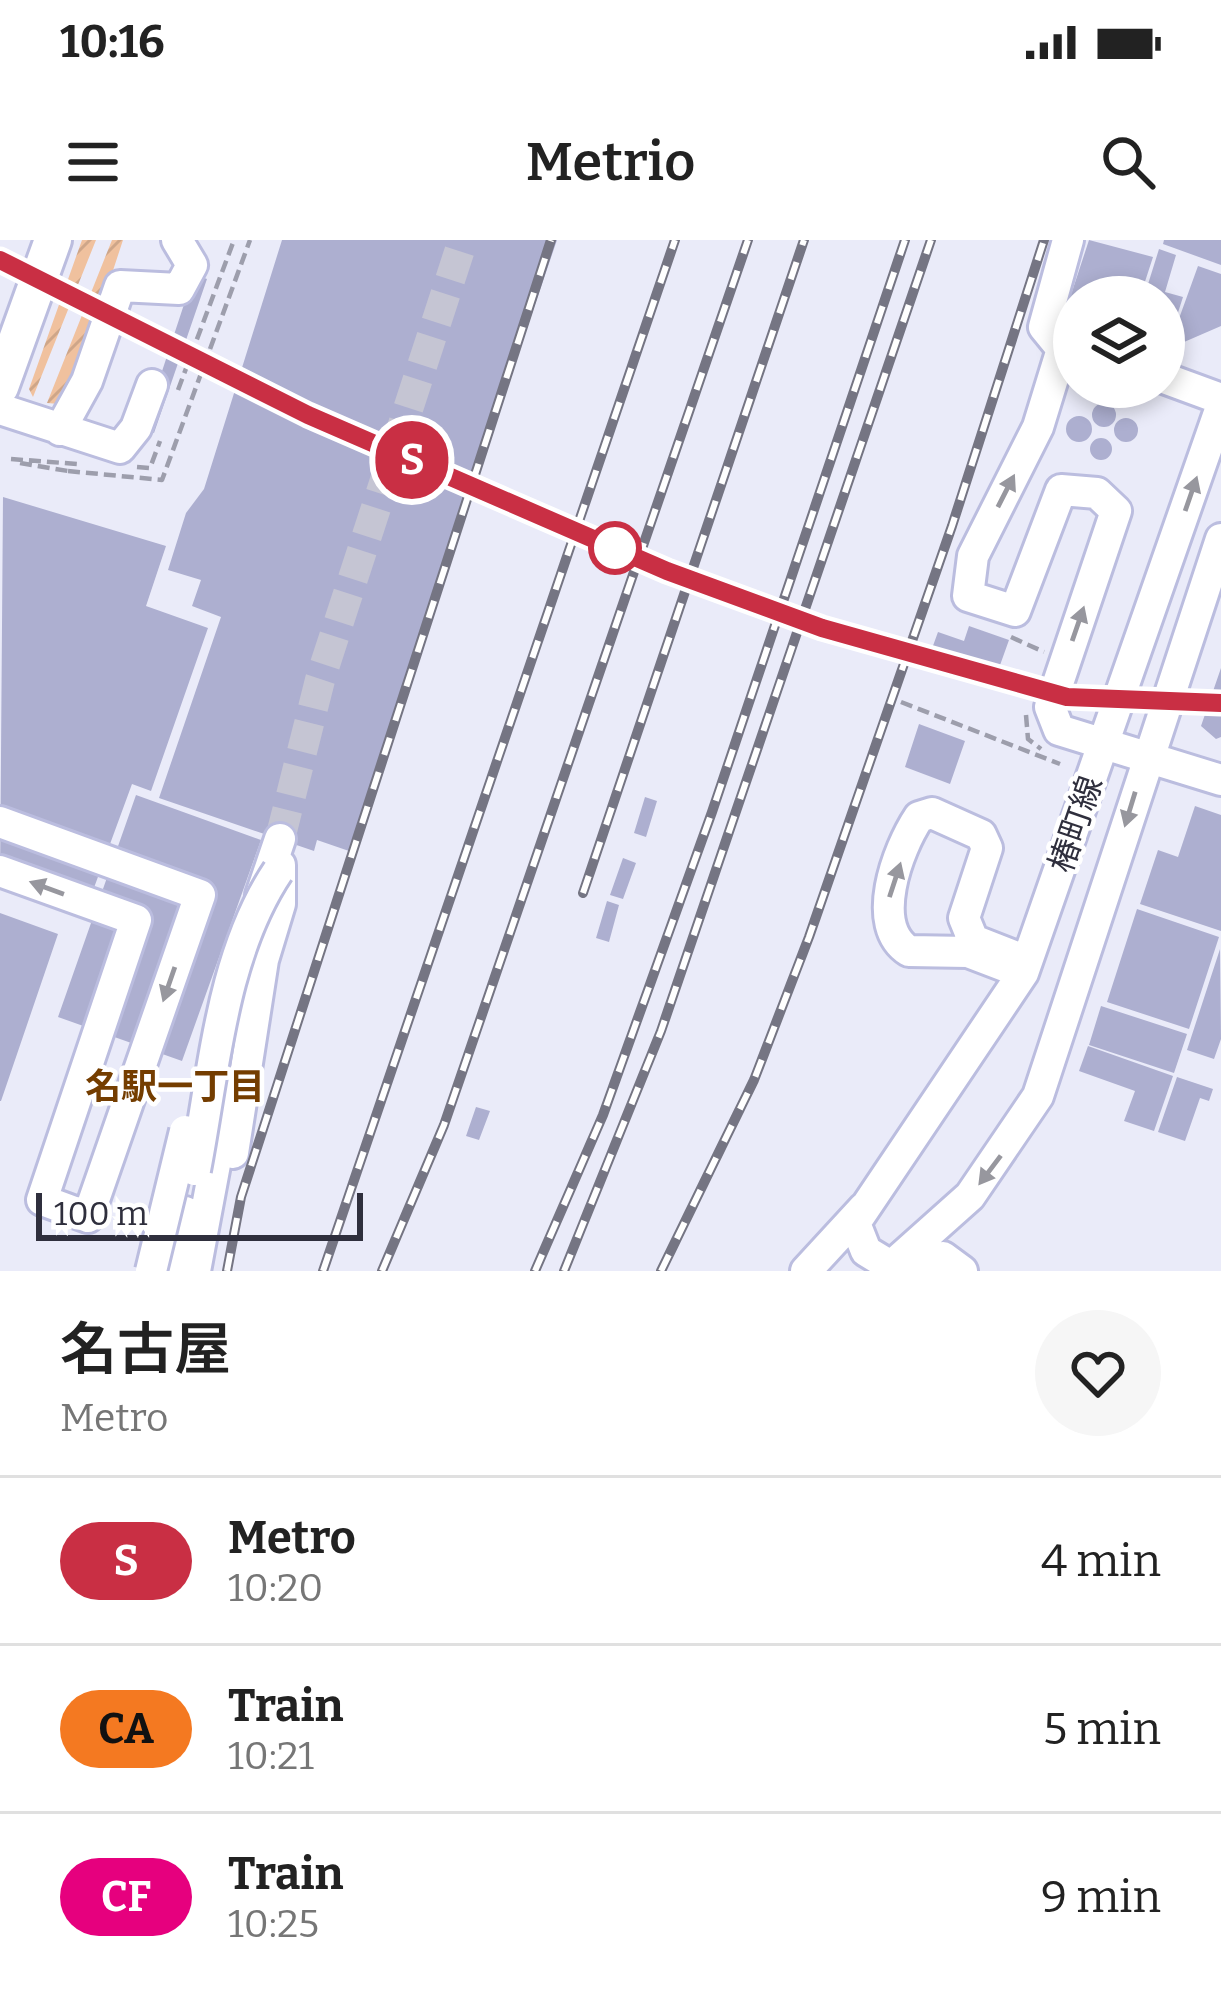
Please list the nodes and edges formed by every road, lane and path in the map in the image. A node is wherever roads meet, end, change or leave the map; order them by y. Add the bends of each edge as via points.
1 (53, 240) edge
2 (177, 240) edge
3 (250, 240) edge
4 (1068, 240) edge
5 (1058, 276) edge
6 (1053, 294) edge
7 (1053, 336) edge
8 (152, 385) dead end
9 (0, 387) edge
10 (1185, 387) edge
11 (1053, 388) edge
12 (1221, 403) edge
13 (0, 409) edge
14 (60, 430) junction
15 (20, 463) dead end
16 (1221, 538) edge
17 (1007, 636) dead end
18 (1039, 670) dead end
19 (901, 703) dead end
20 (1028, 706) dead end
21 (1104, 743) junction
22 (1146, 757) junction
23 (1221, 780) edge
24 (0, 822) edge
25 (0, 871) edge
26 (1025, 967) junction
27 (234, 978) junction
28 (220, 1031) junction
29 (864, 1208) junction
30 (944, 1222) junction
31 (206, 1269) edge
32 (888, 1270) edge
33 (151, 1271) edge
34 (172, 1271) edge
35 (806, 1271) edge
36 (963, 1271) edge

1 - 9 main road
2 - 14 street via 192,265 179,289 120,286 87,381
3 - 15 path, bridge via 162,480
4 - 5 street
6 - 7 street via 1044,327
8 - 14 street via 120,448
10 - 12 street
21 -> 11 street via 1059,730 1050,706 1116,512 1097,493 1060,490 1015,610 968,596 974,556
21 -> 12 street, 椿町線
13 - 14 street
16 - 22 street, 椿町線
17 - 18 path via 1044,652
19 - 20 path via 1061,760 1028,739
21 - 22 street
21 - 26 street, 椿町線
22 - 23 street
22 -> 30 street, 椿町線 via 1038,1096 990,1171
24 -> 25 street via 200,895 88,1216 42,1200 136,920
26 -> 26 street via 968,952 909,951 890,934 886,908 919,817 932,813 981,835 987,848 964,919 973,940
26 - 29 street, 椿町線
27 - 28 street, bridge
27 - 31 street, bridge via 281,851 280,904
27 - 34 street, bridge
28 - 31 street, bridge
28 - 33 street, bridge via 183,1136
29 - 32 street via 855,1223 859,1239
29 - 35 street, 椿町線
30 - 32 street, 椿町線
30 - 36 street
32 - 36 street via 931,1256

